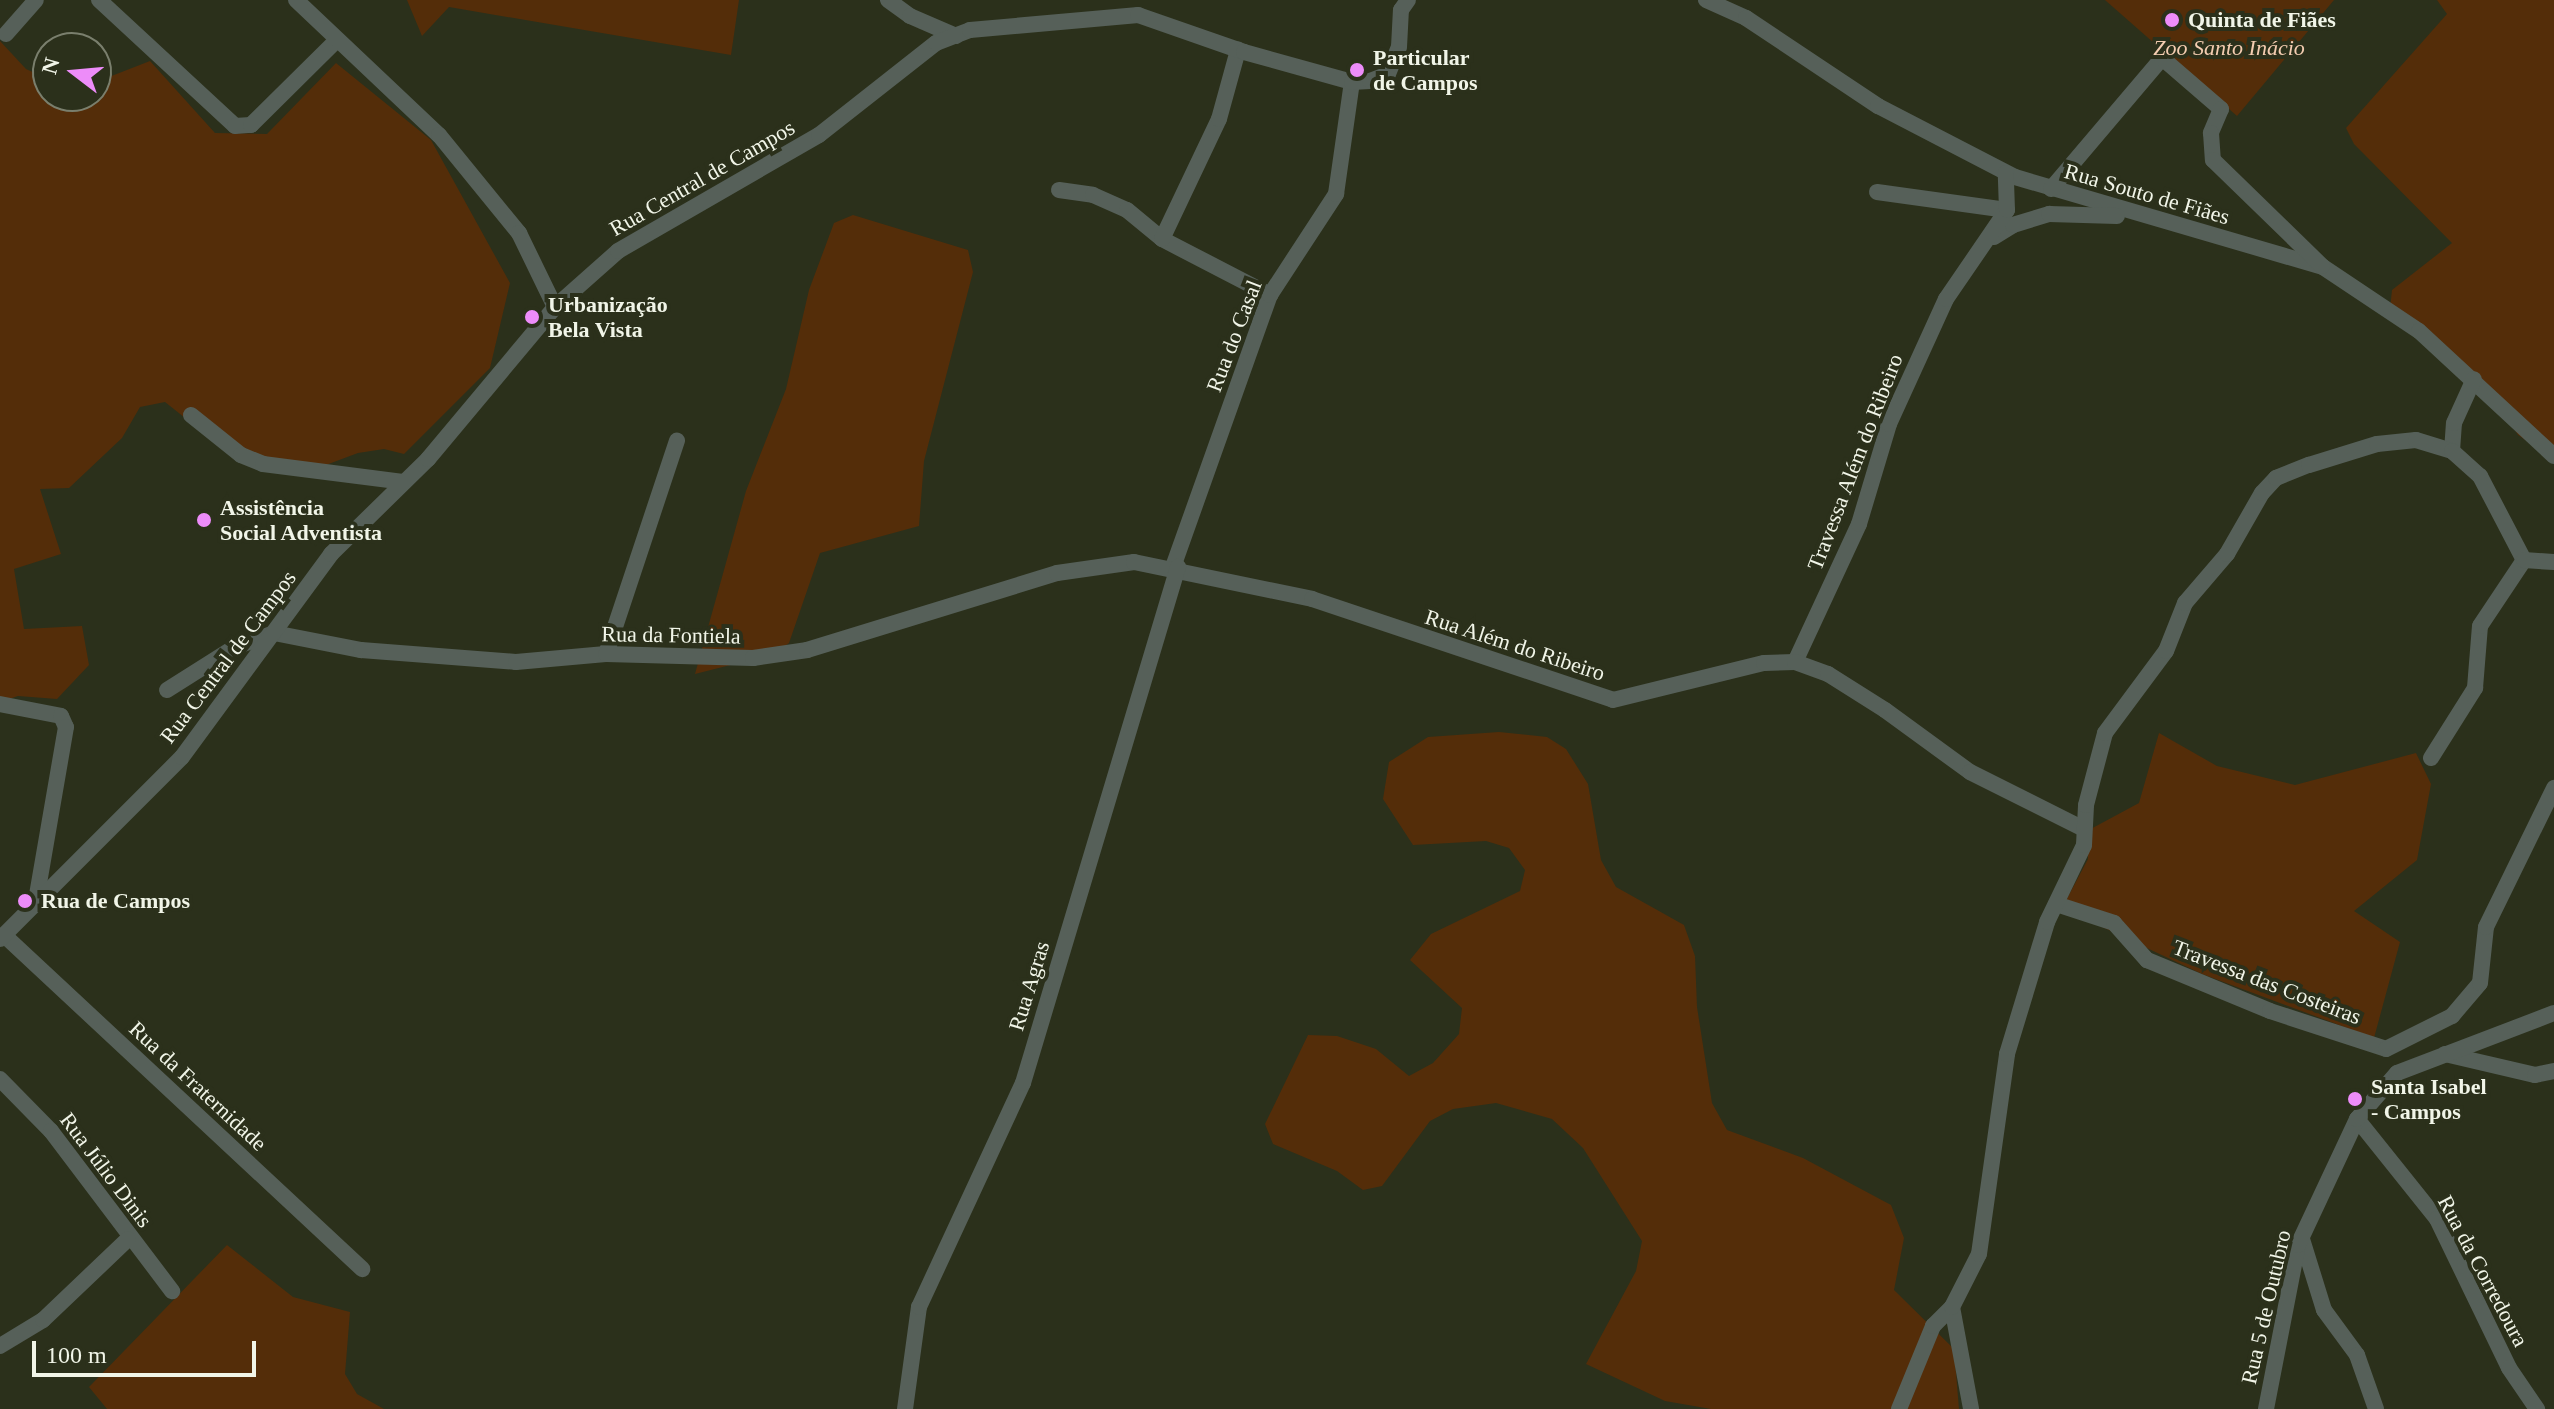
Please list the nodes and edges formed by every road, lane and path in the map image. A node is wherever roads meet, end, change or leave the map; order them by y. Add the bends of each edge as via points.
1 (36, 0) edge
2 (99, 0) edge
3 (296, 0) edge
4 (888, 0) edge
5 (1408, 0) edge
6 (1706, 0) edge
7 (6, 34) dead end
8 (956, 36) junction
9 (337, 40) junction
10 (1238, 50) junction
11 (1352, 82) junction
12 (2006, 173) junction
13 (2051, 189) junction
14 (1059, 190) dead end
15 (1877, 192) dead end
16 (2007, 210) junction
17 (2139, 217) junction
18 (1162, 239) junction
19 (1987, 242) junction
20 (2323, 267) junction
21 (1270, 295) junction
22 (555, 307) junction
23 (2474, 379) junction
24 (191, 415) dead end
25 (677, 441) dead end
26 (2452, 451) junction
27 (2554, 456) edge
28 (403, 482) junction
29 (2524, 560) junction
30 (2554, 562) edge
31 (1176, 567) junction
32 (274, 633) junction
33 (606, 654) junction
34 (1795, 662) junction
35 (167, 690) dead end
36 (0, 704) edge
37 (2431, 758) dead end
38 (2554, 788) edge
39 (2084, 829) junction
40 (36, 901) junction
41 (2056, 904) junction
42 (2, 937) edge
43 (2554, 1013) edge
44 (2386, 1049) junction
45 (2444, 1054) junction
46 (2554, 1071) edge
47 (2397, 1073) junction
48 (0, 1079) edge
49 (2357, 1119) junction
50 (2301, 1237) junction
51 (128, 1239) junction
52 (362, 1269) dead end
53 (172, 1291) dead end
54 (1952, 1307) junction
55 (0, 1346) edge
56 (905, 1409) edge
57 (1899, 1409) edge
58 (1971, 1409) edge
59 (2266, 1409) edge
60 (2376, 1409) edge
61 (2537, 1409) edge

1 - 7 street
2 - 9 street via 235,126 251,125
3 - 9 street
4 - 8 street
5 - 11 street via 1401,10 1399,47 1388,74
6 - 12 street, Rua Souto de Fiães via 1746,18 1878,106
8 - 10 street, Rua Central de Campos via 1022,23 1138,15
8 - 22 street, Rua Central de Campos via 936,43 819,135 618,251
9 - 22 street via 459,159 519,233
10 - 11 street, Rua Central de Campos
10 - 18 street via 1219,119
11 - 21 street, Rua do Casal via 1336,194
12 - 13 street, Rua Souto de Fiães
12 - 16 street
13 - 17 street, Rua Souto de Fiães
13 - 20 street via 2162,58 2221,109 2211,133 2213,160
14 - 18 street via 1093,195 1127,210
15 - 16 street
16 - 19 street, Travessa Além do Ribeiro
17 - 19 street, Travessa Além do Ribeiro via 2049,214 2013,225
17 - 20 street, Rua Souto de Fiães
18 - 21 street
19 - 34 street, Travessa Além do Ribeiro via 1946,299 1889,424 1859,524
20 - 23 street, Rua Souto de Fiães via 2419,331
21 - 31 street, Rua do Casal
22 - 28 street, Rua Central de Campos via 485,394
23 - 26 street via 2454,423
23 - 27 street, Rua Souto de Fiães
24 - 28 street via 241,455 263,464
25 - 33 street
26 - 29 street via 2480,476
26 - 39 street via 2416,440 2377,444 2276,478 2227,554 2185,603 2166,651 2105,733
28 - 32 street, Rua Central de Campos via 331,554
29 - 30 street
29 - 37 street via 2480,626 2475,688
31 - 33 street, Rua da Fontiela via 1134,562 1057,573 794,652 701,660
31 - 34 street, Rua Além do Ribeiro via 1312,599 1613,700 1764,663
31 - 56 street, Rua Agras via 1023,1083 919,1307
32 - 33 street, Rua da Fontiela via 361,650 516,662
32 - 35 street via 235,647
32 - 40 street, Rua Central de Campos via 182,757
34 - 39 street, Rua Além do Ribeiro via 1828,674 1970,772
36 - 40 street via 47,711 61,716 66,727
38 - 44 street via 2486,927 2480,983 2452,1016
39 - 41 street via 2077,864
40 - 42 street, Rua Central de Campos
41 - 44 street, Travessa das Costeiras via 2114,923 2147,960 2270,1011
41 - 54 street via 2007,1054 1979,1254
42 - 52 street, Rua da Fraternidade
43 - 45 street, Rua 5 de Outubro
44 - 47 street
45 - 46 street via 2535,1075
45 - 47 street, Rua 5 de Outubro
47 - 49 street, Rua 5 de Outubro
48 - 51 street, Rua Júlio Dinis via 51,1131
49 - 50 street, Rua 5 de Outubro
49 - 61 street, Rua da Corredoura via 2437,1219 2509,1368
50 - 59 street, Rua 5 de Outubro
50 - 60 street via 2324,1310 2357,1355
51 - 53 street, Rua Júlio Dinis
51 - 55 street via 43,1320
54 - 57 street via 1933,1326
54 - 58 street

